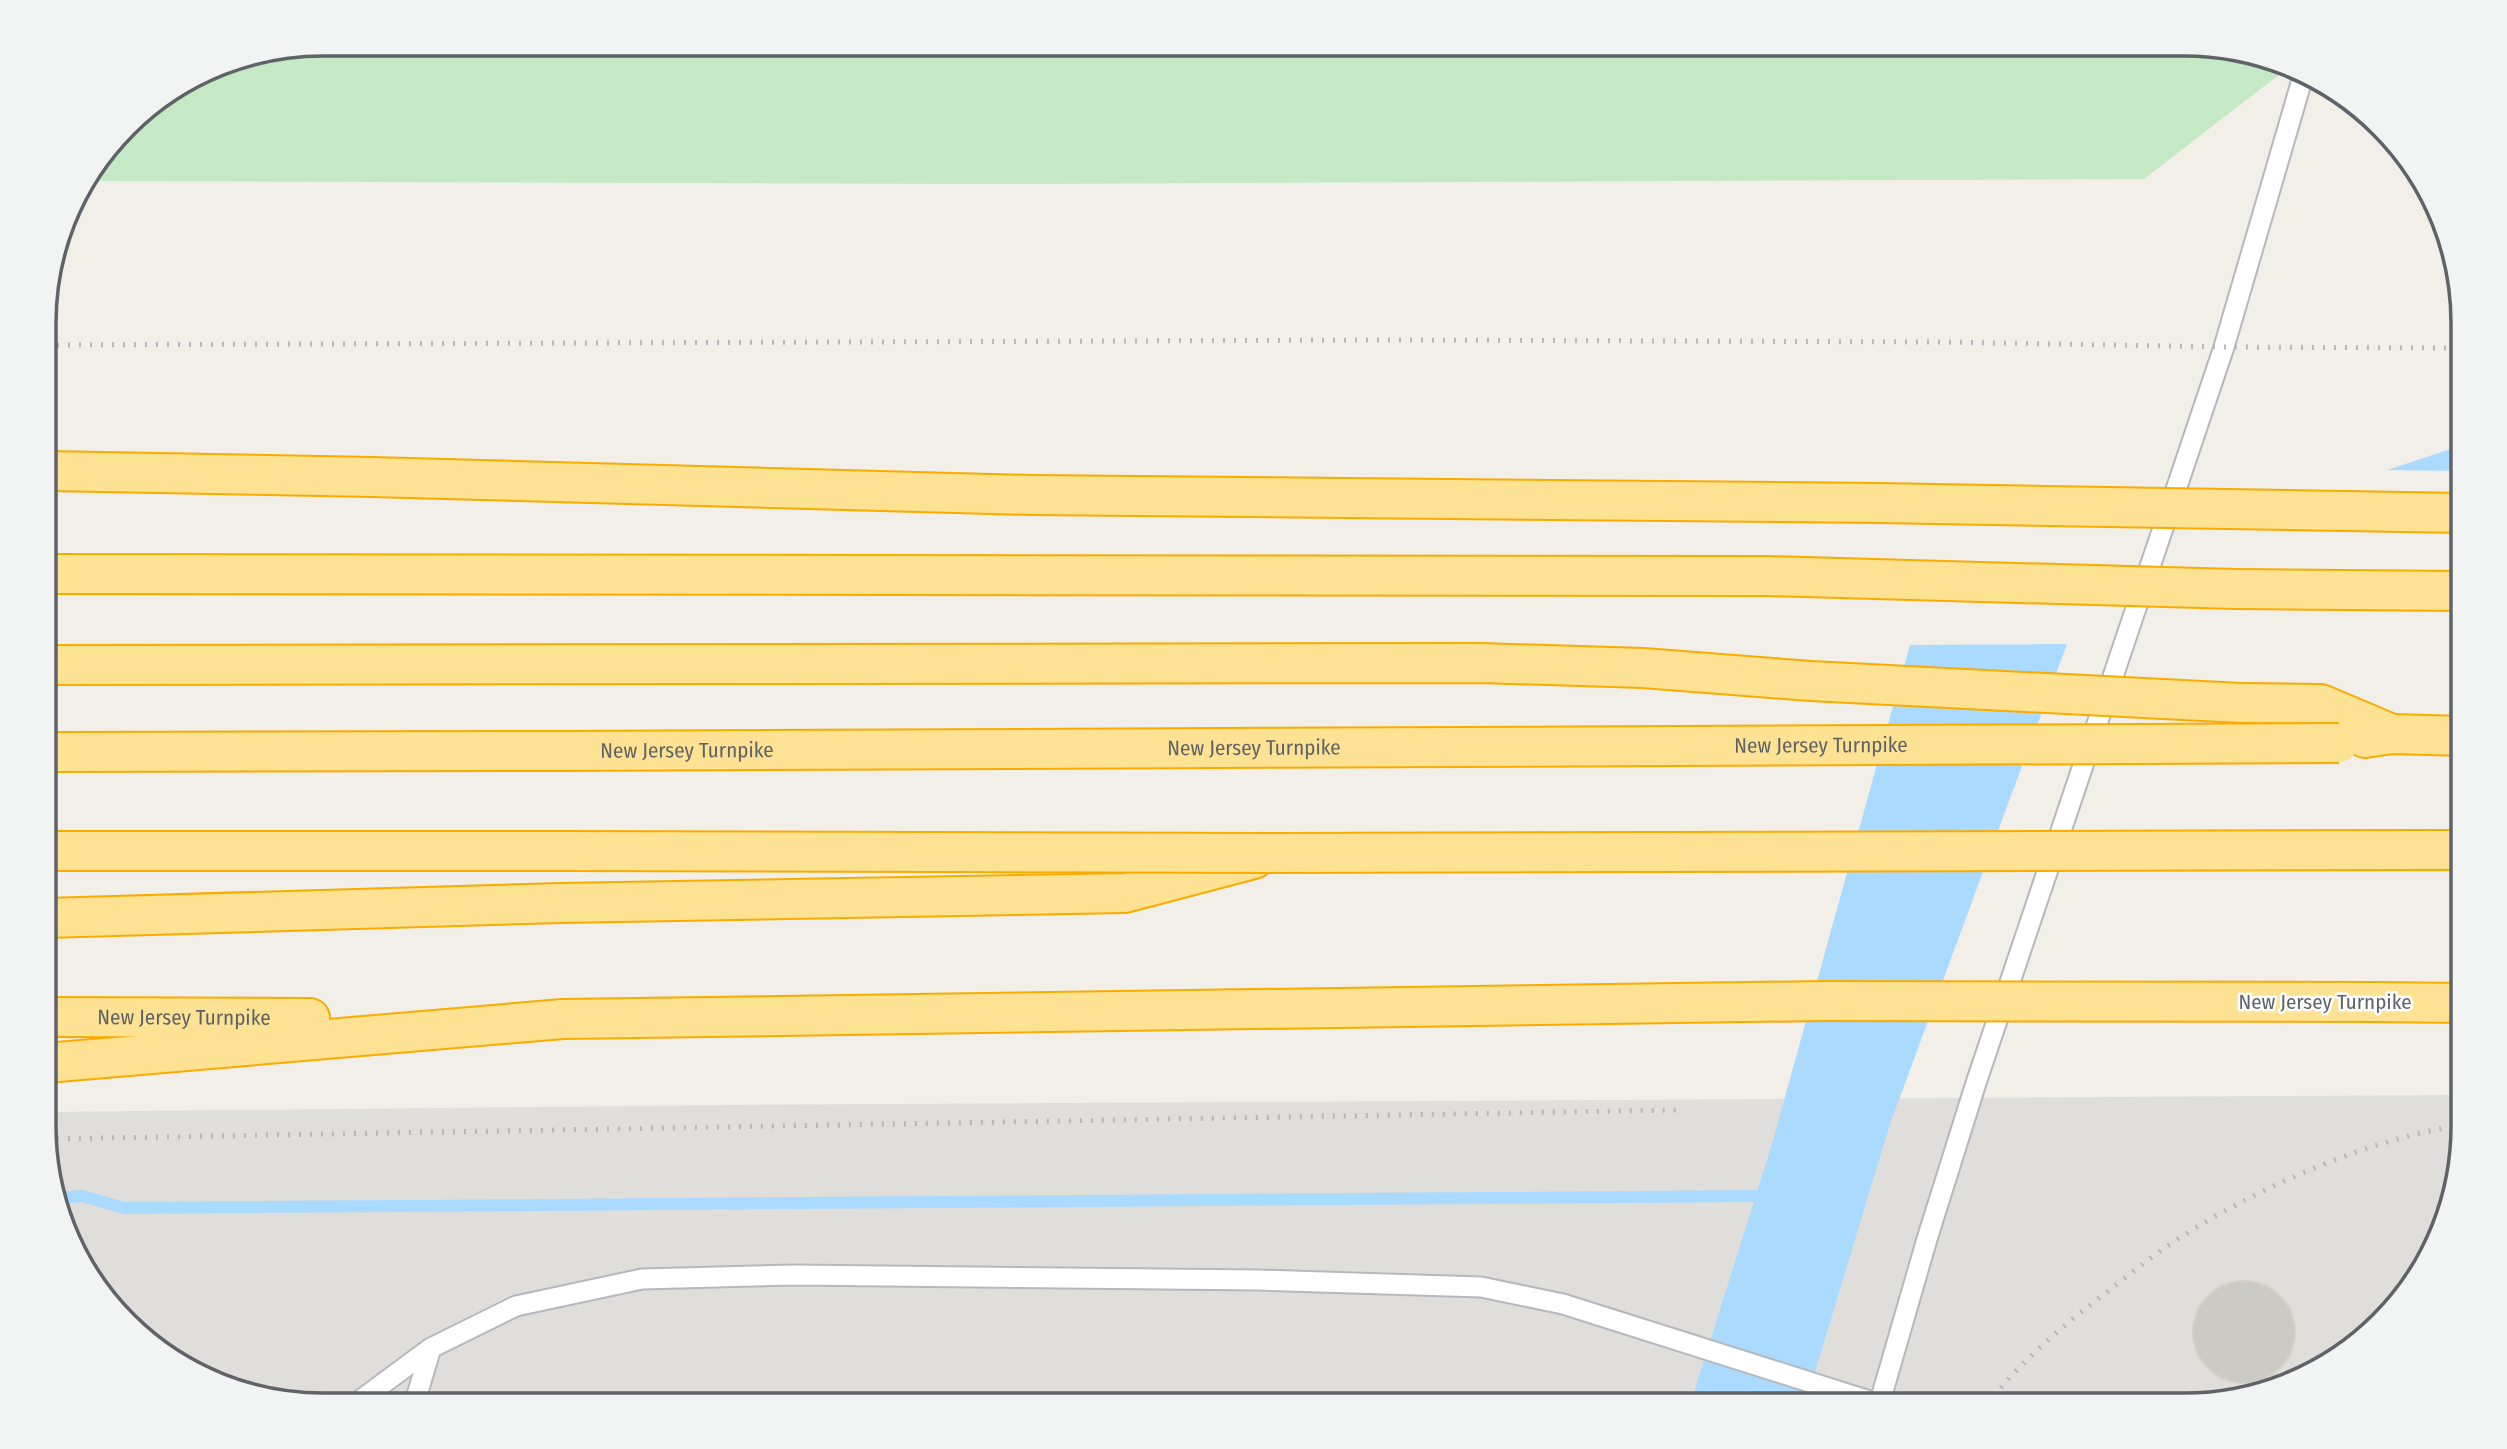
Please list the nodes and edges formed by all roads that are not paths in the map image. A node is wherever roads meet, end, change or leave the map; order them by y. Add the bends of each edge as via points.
1 (2301, 83) edge
2 (56, 471) edge
3 (2451, 513) edge
4 (56, 574) edge
5 (2451, 591) edge
6 (56, 665) edge
7 (2392, 734) junction
8 (2451, 736) edge
9 (56, 752) edge
10 (2451, 850) edge
11 (56, 851) edge
12 (1276, 853) junction
13 (56, 918) edge
14 (2451, 1003) edge
15 (56, 1017) edge
16 (563, 1019) junction
17 (56, 1062) edge
18 (431, 1348) junction
19 (370, 1393) edge
20 (418, 1393) edge
21 (1848, 1393) edge
22 (1882, 1393) edge

1 - 22 lane via 2224,347 1976,1083
2 - 3 highway, bridge via 1031,495
4 - 5 highway, bridge via 1766,576
6 - 7 highway, bridge via 1481,663 2321,704
7 - 8 highway, New Jersey Turnpike
7 - 9 highway, New Jersey Turnpike, bridge via 2339,743
10 - 12 highway, bridge
11 - 12 highway, bridge
12 - 13 highway, bridge via 1125,893
14 - 16 highway, New Jersey Turnpike, bridge via 1823,1001
15 - 16 highway, New Jersey Turnpike
16 - 17 highway
18 - 19 lane
18 - 20 lane
18 - 21 lane via 516,1306 642,1279 795,1275 1481,1287 1563,1304

